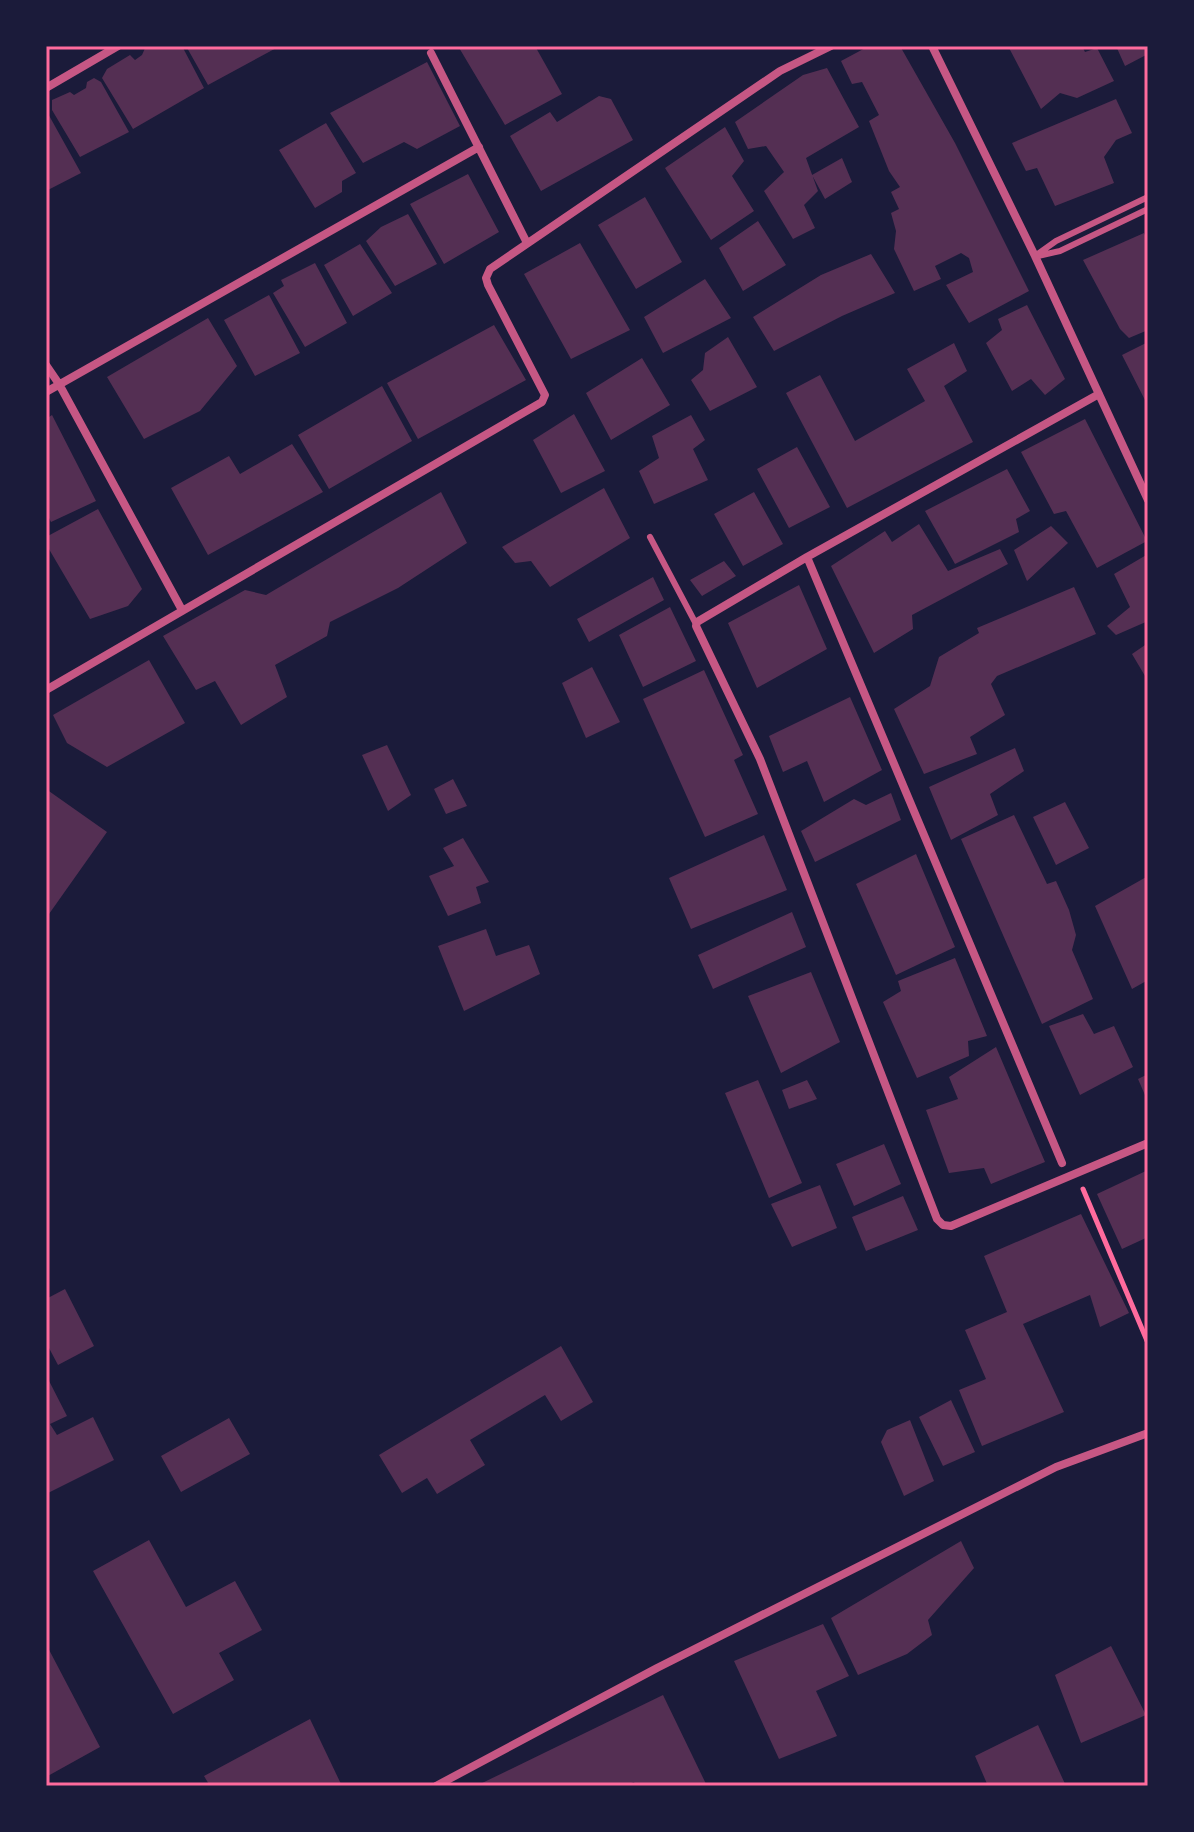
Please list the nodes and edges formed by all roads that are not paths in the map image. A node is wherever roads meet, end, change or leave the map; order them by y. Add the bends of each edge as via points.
1 (118, 46) edge
2 (831, 46) edge
3 (932, 46) edge
4 (431, 53) dead end
5 (46, 88) edge
6 (479, 147) junction
7 (1148, 197) edge
8 (1148, 209) edge
9 (527, 243) junction
10 (1035, 256) junction
11 (46, 365) edge
12 (59, 384) junction
13 (46, 392) edge
14 (1099, 394) junction
15 (1148, 500) edge
16 (650, 537) dead end
17 (807, 557) junction
18 (182, 610) junction
19 (696, 624) junction
20 (46, 690) edge
21 (1148, 1143) edge
22 (1062, 1163) dead end
23 (1148, 1433) edge
24 (436, 1786) edge

1 - 5 street
2 - 9 street via 780,71
3 - 10 street
4 - 6 street
6 - 9 street
6 - 12 street
7 - 10 lane
8 - 10 lane via 1060,251
9 - 18 street via 493,266 486,278 543,400
10 - 14 street
11 - 12 street
12 - 13 street
12 - 18 street
14 - 15 street
14 - 17 street
16 - 19 lane
17 - 19 street
17 - 22 street
18 - 20 street
19 - 21 street via 760,759 937,1219 951,1226
23 - 24 street via 1056,1467

